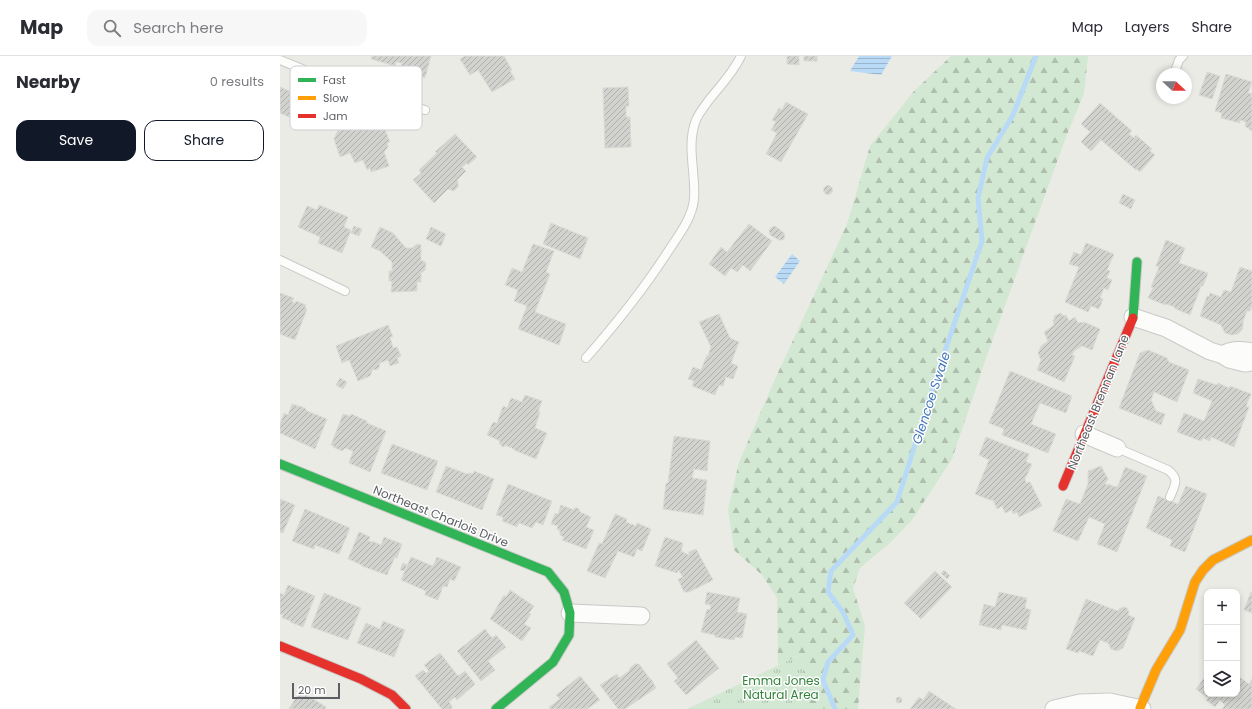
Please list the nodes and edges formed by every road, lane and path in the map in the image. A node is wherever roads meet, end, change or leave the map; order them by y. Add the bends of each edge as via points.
1 (741, 56) edge
2 (1183, 56) edge
3 (280, 60) edge
4 (295, 66) edge
5 (1176, 68) edge
6 (422, 109) edge
7 (425, 110) dead end
8 (280, 260) edge
9 (1137, 262) dead end
10 (345, 291) dead end
11 (1133, 317) junction
12 (1252, 352) edge
13 (1223, 355) junction
14 (586, 358) dead end
15 (1252, 362) edge
16 (1084, 434) junction
17 (1117, 448) joint
18 (280, 464) edge
19 (1063, 486) dead end
20 (1170, 497) dead end
21 (1252, 540) edge
22 (570, 613) junction
23 (641, 616) dead end
24 (282, 652) edge
25 (1141, 708) edge
26 (406, 709) edge
27 (496, 709) edge
28 (1054, 709) edge

1 - 14 lane via 735,68 702,109 693,130 691,141 694,199 682,231 641,292
2 - 5 lane
3 - 4 lane
6 - 7 lane
8 - 10 lane
9 - 11 street, Northeast Brennan Lane
11 - 13 street via 1166,328
11 - 16 street, Northeast Brennan Lane
12 - 13 street via 1235,350
13 - 15 street via 1238,362
16 - 17 street
16 - 19 street, Northeast Brennan Lane
17 - 20 lane via 1174,474 1176,480
18 - 22 street, Northeast Charlois Drive via 548,572 564,592
21 - 25 street via 1213,560 1195,582 1180,630 1156,670
22 - 23 street
22 - 27 street, Northeast Charlois Drive via 569,635 553,662
24 - 26 street via 360,679 392,695
25 - 28 street via 1110,702 1080,703

